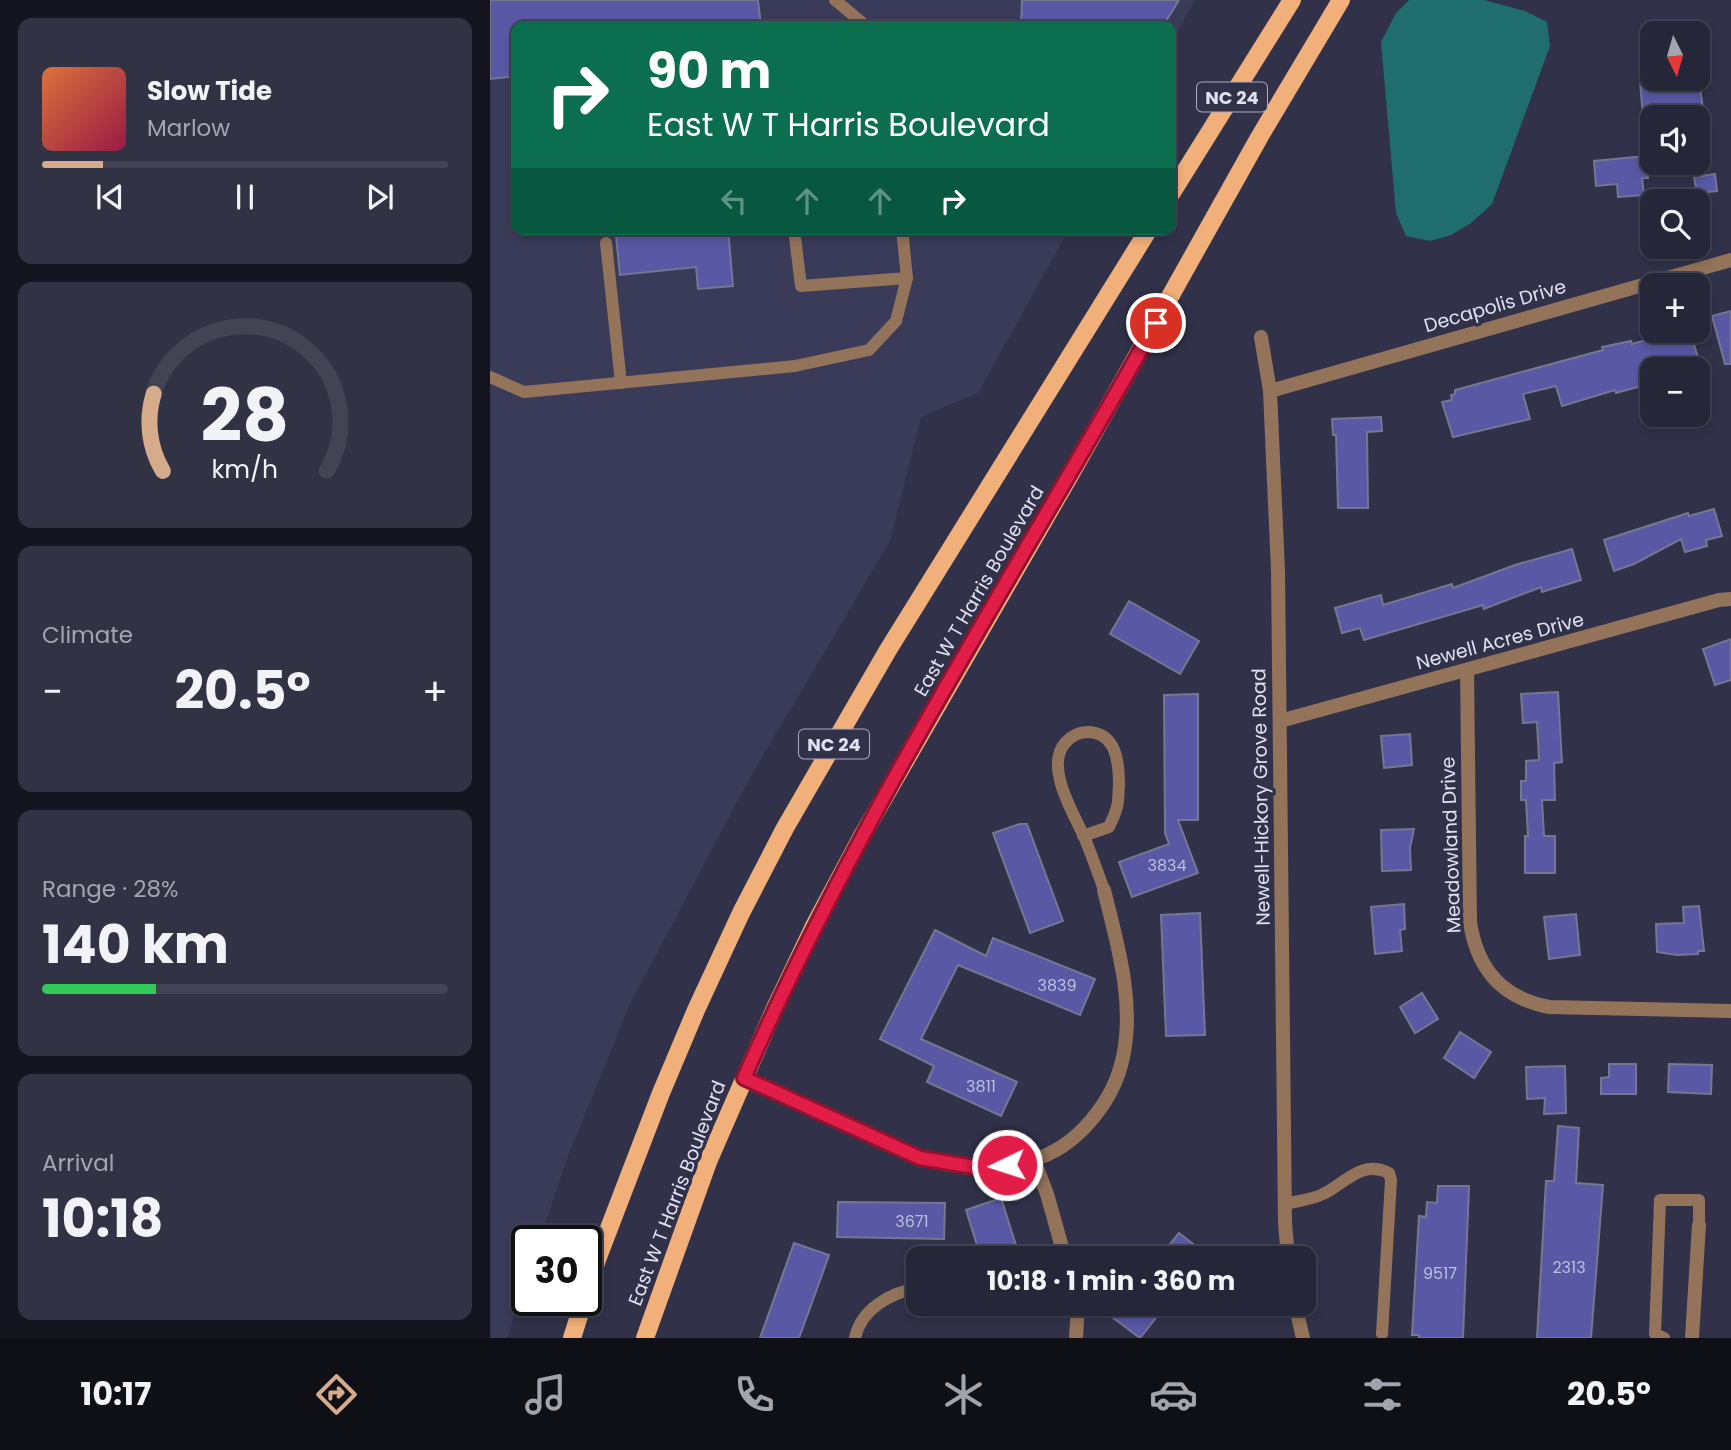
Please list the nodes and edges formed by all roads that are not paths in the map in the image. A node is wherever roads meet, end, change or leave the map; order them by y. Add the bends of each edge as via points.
1 (835, 0) edge
2 (1292, 0) edge
3 (1341, 0) edge
4 (860, 21) edge
5 (1176, 186) edge
6 (795, 235) edge
7 (903, 235) edge
8 (1145, 235) edge
9 (606, 243) dead end
10 (1731, 260) edge
11 (907, 278) junction
12 (1261, 337) dead end
13 (490, 377) edge
14 (621, 383) junction
15 (1270, 391) junction
16 (1731, 599) edge
17 (1467, 670) junction
18 (1280, 721) junction
19 (1083, 836) junction
20 (1104, 890) joint
21 (1731, 1011) edge
22 (744, 1078) junction
23 (1034, 1160) junction
24 (1284, 1204) junction
25 (1699, 1224) joint
26 (602, 1246) edge
27 (1062, 1246) edge
28 (1287, 1246) edge
29 (906, 1290) edge
30 (579, 1316) edge
31 (1077, 1316) edge
32 (1298, 1316) edge
33 (1382, 1334) dead end
34 (572, 1338) edge
35 (645, 1338) edge
36 (855, 1338) edge
37 (1076, 1338) edge
38 (1303, 1338) edge
39 (1664, 1338) edge
40 (1692, 1338) edge

1 - 4 lane
2 - 5 main road, NC 24
3 - 22 main road, East W T Harris Boulevard / NC 24 via 862,836 814,926
6 - 11 lane via 801,286
7 - 11 lane
8 - 26 main road, NC 24 via 888,650 785,828 741,913 666,1081
9 - 14 lane
10 - 15 street, Decapolis Drive
11 - 14 lane via 896,321 869,350 795,366
12 - 15 street, Newell-Hickory Grove Road
13 - 14 lane via 524,392
15 - 18 street, Newell-Hickory Grove Road
16 - 17 street, Newell Acres Drive
17 - 18 street, Newell Acres Drive
17 - 21 street, Meadowland Drive via 1470,922 1473,944 1484,966 1515,996 1549,1007
18 - 24 street, Newell-Hickory Grove Road
19 - 19 lane via 1066,801 1058,756 1072,736 1096,732 1108,738 1119,761 1118,804 1109,827
19 - 20 lane
20 - 23 street via 1124,978 1123,1057 1108,1095 1088,1124
22 - 23 street via 920,1158 974,1167
22 - 35 main road, East W T Harris Boulevard / NC 24 via 708,1162
23 - 27 street
24 - 28 street, Newell-Hickory Grove Road
24 - 33 lane via 1318,1196 1360,1171 1389,1173
25 - 39 lane via 1699,1200 1660,1200 1655,1334
25 - 40 street
29 - 36 lane via 869,1311
30 - 34 main road
31 - 37 street
32 - 38 street

